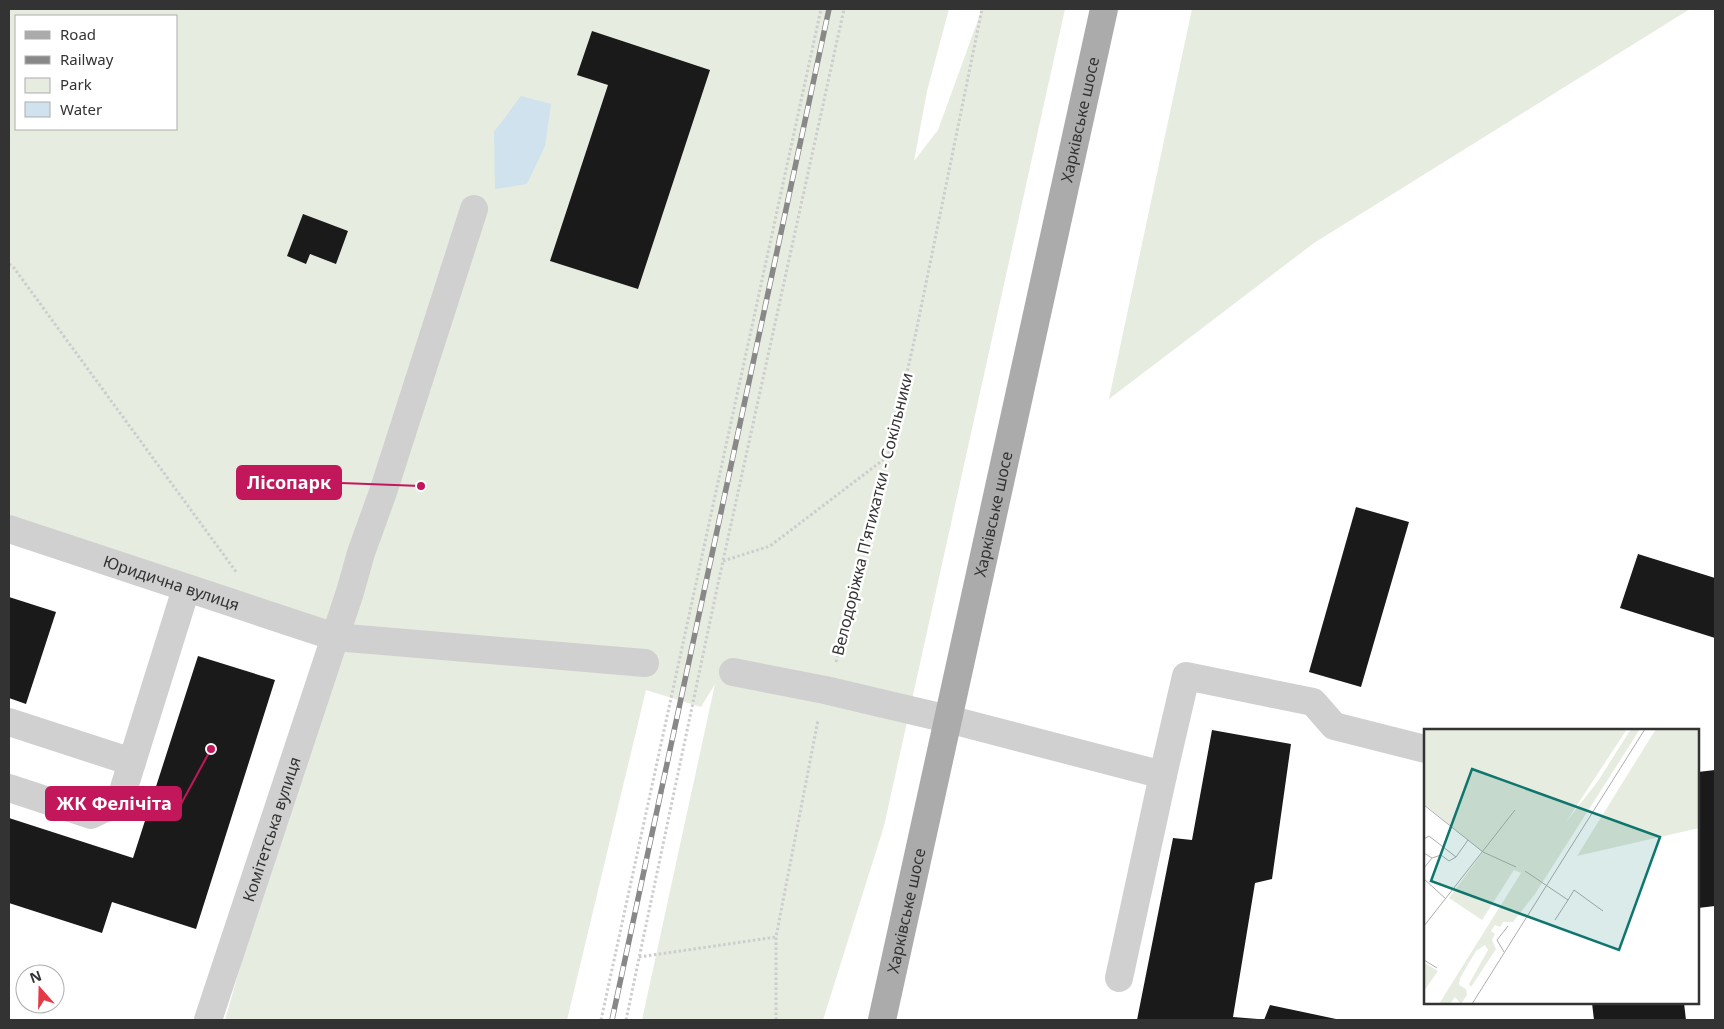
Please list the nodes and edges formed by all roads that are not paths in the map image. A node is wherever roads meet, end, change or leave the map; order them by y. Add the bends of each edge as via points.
1 (1104, 9) edge
2 (474, 209) dead end
3 (9, 529) edge
4 (186, 589) junction
5 (335, 637) junction
6 (645, 663) dead end
7 (733, 672) dead end
8 (948, 719) junction
9 (9, 722) edge
10 (1424, 749) edge
11 (132, 762) junction
12 (1163, 775) junction
13 (9, 788) edge
14 (1119, 978) dead end
15 (208, 1020) edge
16 (882, 1020) edge

1 - 8 main road, Харківське шосе
2 - 5 street, Комітетська вулиця
3 - 4 street, Юридична вулиця
4 - 5 street, Юридична вулиця
4 - 11 street
5 - 6 street, Юридична вулиця
5 - 15 street, Комітетська вулиця
7 - 8 street
8 - 12 street
8 - 16 main road, Харківське шосе
9 - 11 street
10 - 12 street via 1334,726 1313,702 1186,676
11 - 13 street via 120,801 92,815
12 - 14 street

